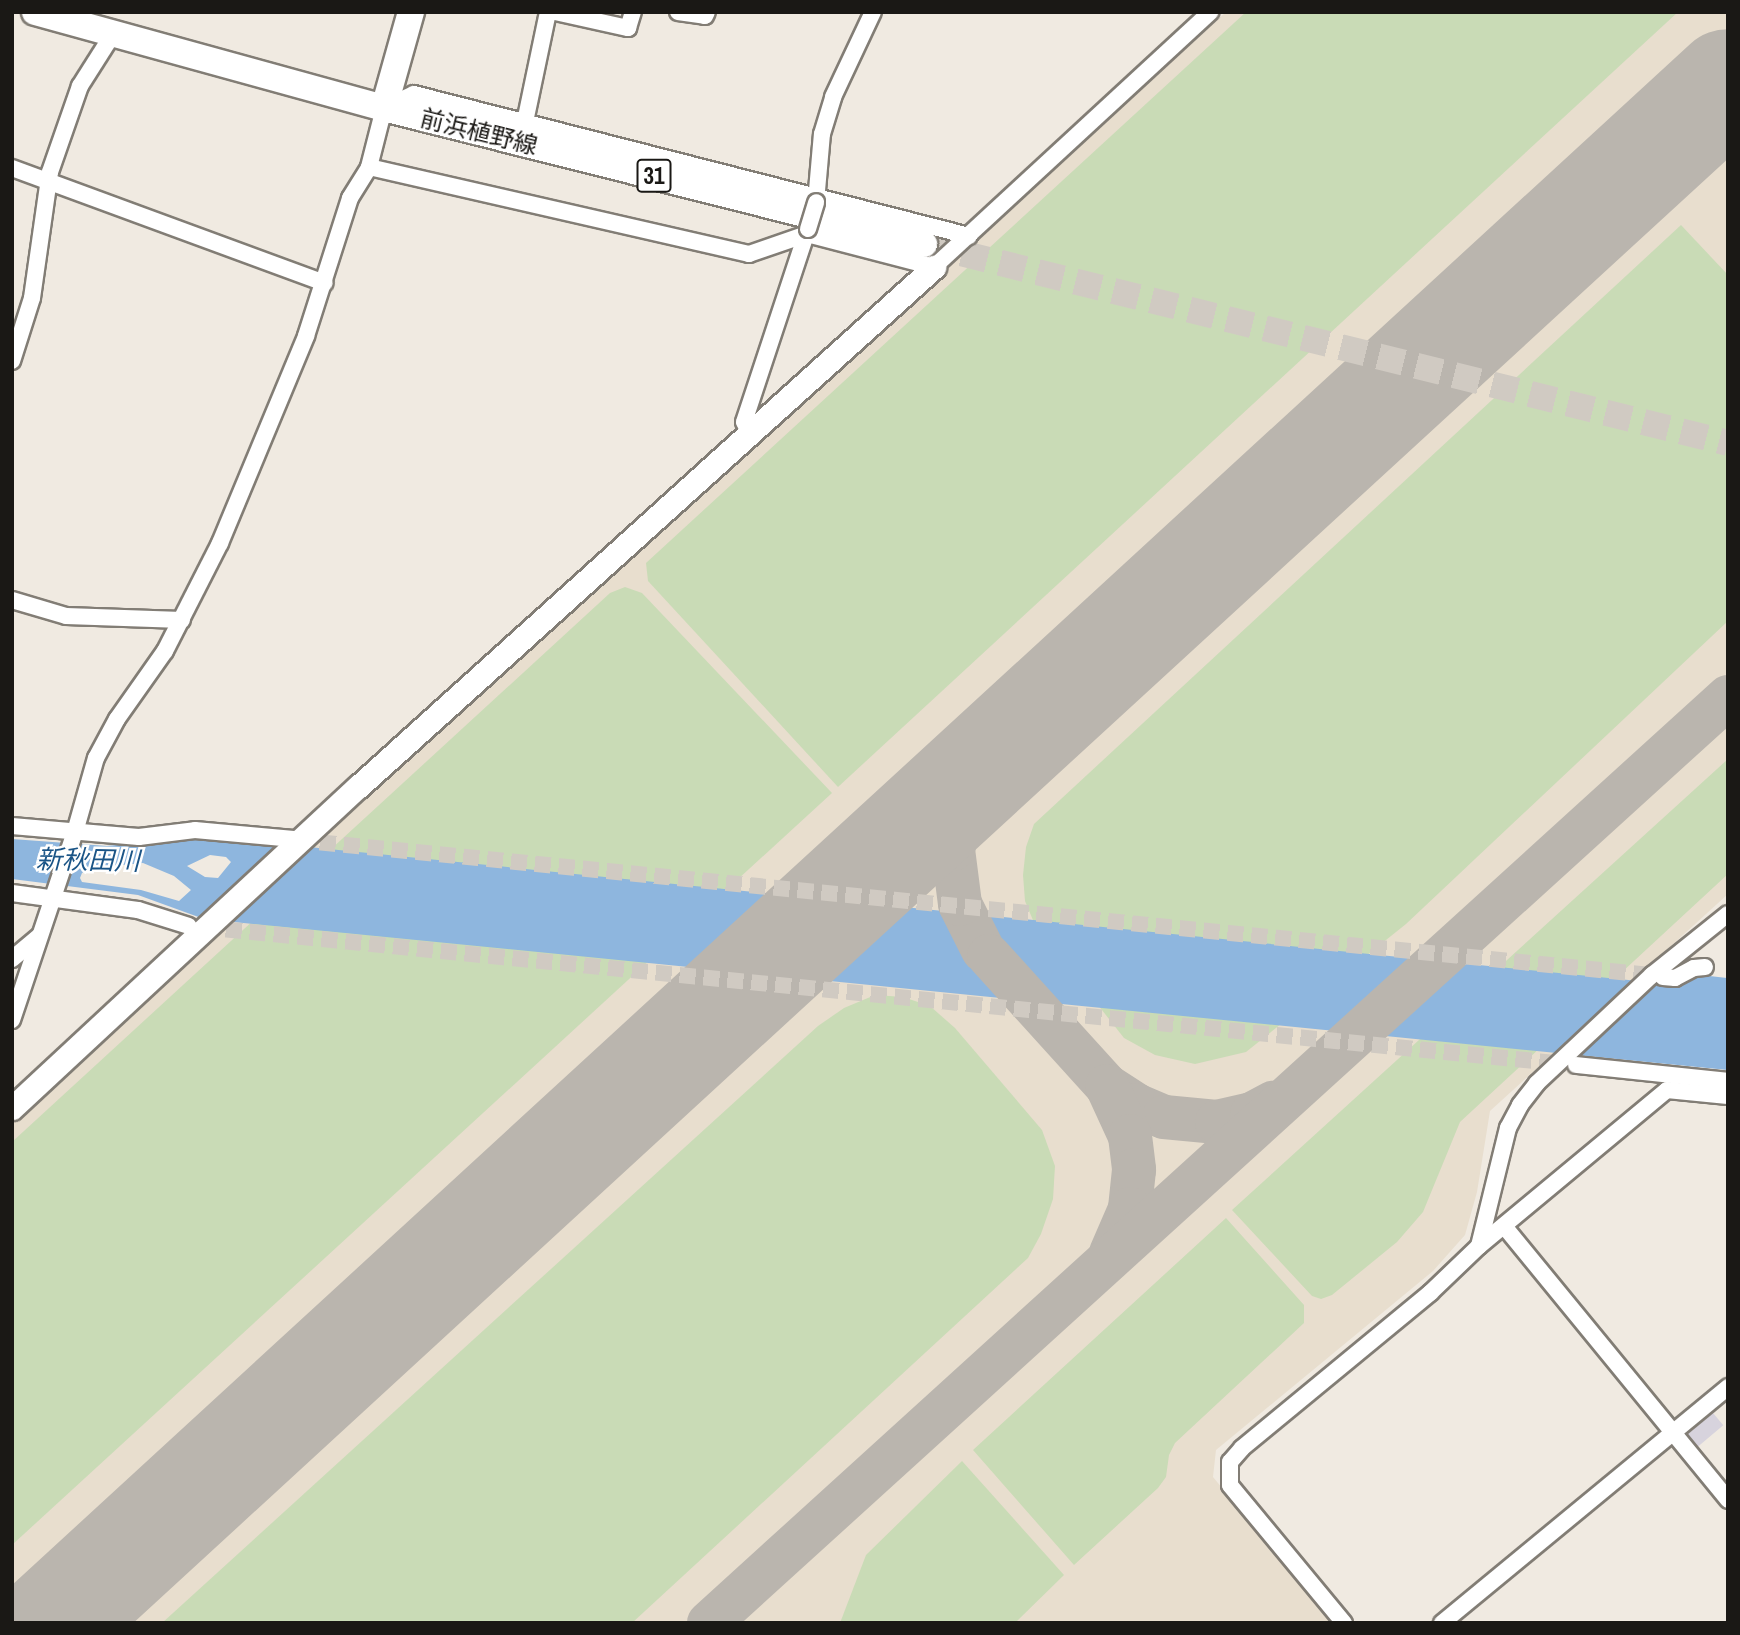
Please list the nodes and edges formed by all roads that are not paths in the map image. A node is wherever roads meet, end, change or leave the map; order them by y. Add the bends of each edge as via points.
1 (35, 12) edge
2 (411, 12) edge
3 (548, 12) edge
4 (555, 12) edge
5 (633, 12) edge
6 (678, 12) edge
7 (707, 12) edge
8 (873, 12) edge
9 (1210, 12) edge
10 (113, 34) junction
11 (384, 108) junction
12 (525, 122) junction
13 (369, 167) junction
14 (12, 168) edge
15 (48, 181) junction
16 (817, 199) junction
17 (808, 232) junction
18 (968, 236) junction
19 (929, 256) junction
20 (324, 283) junction
21 (12, 361) edge
22 (750, 433) junction
23 (12, 600) edge
24 (182, 620) junction
25 (12, 825) edge
26 (74, 836) junction
27 (294, 839) tunnel mouth
28 (12, 893) edge
29 (53, 893) junction
30 (1728, 914) edge
31 (190, 926) tunnel mouth
32 (39, 936) junction
33 (12, 959) edge
34 (1705, 967) dead end
35 (1663, 977) tunnel mouth
36 (12, 1020) edge
37 (1576, 1065) tunnel mouth
38 (1728, 1081) edge
39 (1728, 1096) edge
40 (12, 1108) edge
41 (1504, 1226) junction
42 (1479, 1246) junction
43 (1728, 1387) edge
44 (1672, 1433) junction
45 (1728, 1500) edge
46 (1344, 1623) edge
47 (1441, 1623) edge

1 - 10 main road, 前浜植野線 / 31
2 - 11 main road
3 - 12 street
4 - 5 street via 628,28
6 - 7 street via 705,16
8 - 16 street via 822,134
9 - 18 street
10 - 11 main road, 前浜植野線 / 31
10 - 15 street via 80,86
11 - 12 street via 414,94
11 - 13 street
11 - 19 main road, 前浜植野線 / 31
12 - 16 street
13 - 17 street via 749,254
13 - 20 street via 350,198
14 - 15 street
15 - 20 street
15 - 21 street via 32,298
16 - 17 street, bridge
16 - 18 street
17 - 19 street
17 - 22 street via 744,422
18 - 19 street
19 - 22 street
20 - 24 street via 265,441
22 - 40 street via 329,813
23 - 24 street via 66,616
24 - 26 street via 96,758
25 - 26 street
26 - 27 street via 139,837 195,830
26 - 29 street
28 - 29 street
29 - 31 street
29 - 32 street
30 - 42 street via 1652,975 1537,1083 1520,1105 1508,1128
32 - 33 street
32 - 36 street
34 - 35 street via 1675,978
37 - 38 street
39 - 41 street via 1667,1090
41 - 42 street
41 - 44 street
42 - 46 street via 1230,1462 1230,1485
43 - 44 street
44 - 45 street
44 - 47 street

